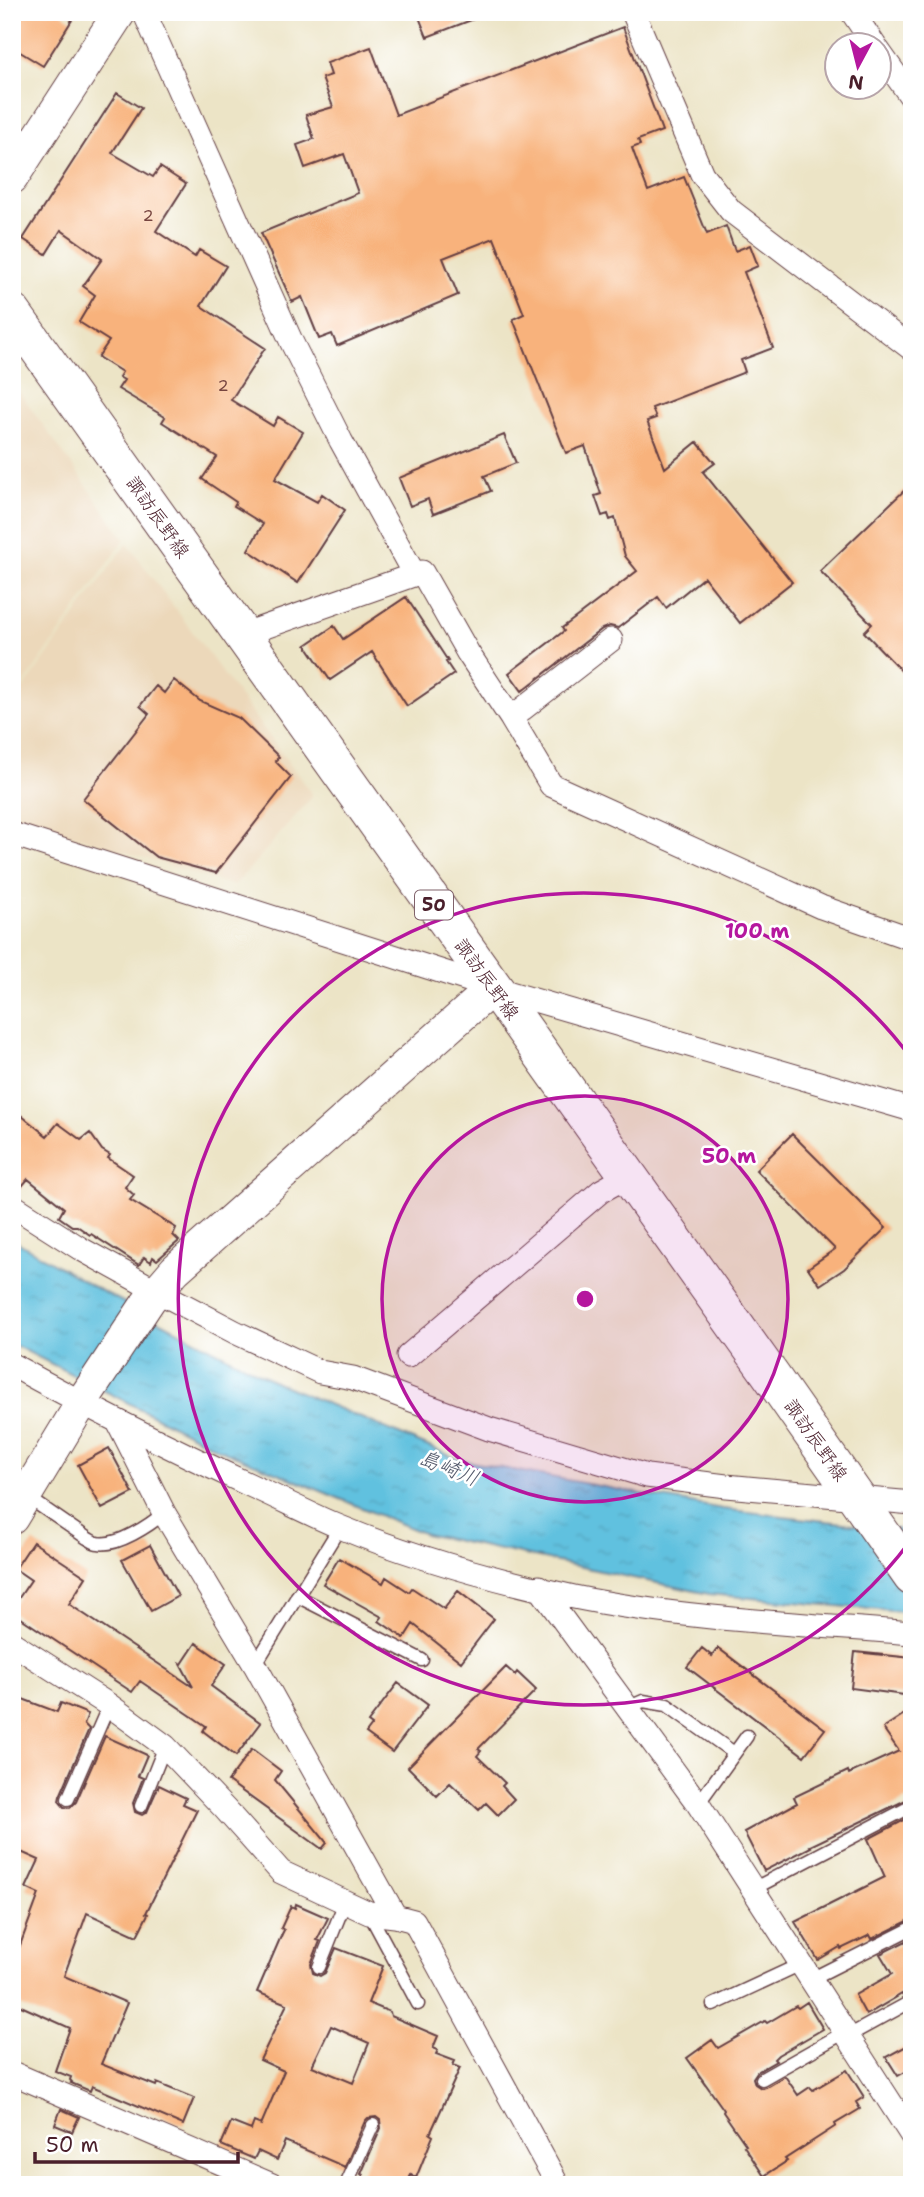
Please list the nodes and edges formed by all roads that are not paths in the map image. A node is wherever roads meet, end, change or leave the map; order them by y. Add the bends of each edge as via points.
1 (120, 12) edge
2 (144, 12) edge
3 (633, 12) edge
4 (852, 12) edge
5 (866, 32) edge
6 (892, 70) edge
7 (912, 98) edge
8 (12, 178) edge
9 (12, 312) edge
10 (912, 349) edge
11 (414, 574) junction
12 (242, 635) junction
13 (611, 640) dead end
14 (511, 718) junction
15 (12, 834) edge
16 (912, 939) edge
17 (493, 988) junction
18 (912, 1110) edge
19 (628, 1176) junction
20 (12, 1205) edge
21 (153, 1295) junction
22 (408, 1356) dead end
23 (12, 1365) edge
24 (84, 1399) junction
25 (118, 1422) junction
26 (912, 1503) edge
27 (860, 1504) junction
28 (19, 1506) edge
29 (164, 1513) junction
30 (340, 1527) junction
31 (912, 1577) edge
32 (539, 1587) junction
33 (297, 1596) junction
34 (912, 1633) edge
35 (12, 1643) edge
36 (422, 1660) dead end
37 (255, 1665) junction
38 (109, 1704) junction
39 (627, 1708) junction
40 (747, 1736) dead end
41 (165, 1746) junction
42 (734, 1753) junction
43 (68, 1799) dead end
44 (698, 1804) junction
45 (141, 1806) dead end
46 (912, 1806) edge
47 (753, 1889) junction
48 (345, 1902) junction
49 (369, 1913) junction
50 (395, 1916) junction
51 (912, 1928) edge
52 (319, 1967) dead end
53 (806, 1971) junction
54 (912, 2001) edge
55 (418, 2004) dead end
56 (713, 2005) dead end
57 (847, 2034) junction
58 (12, 2073) edge
59 (762, 2079) dead end
60 (373, 2126) dead end
61 (912, 2136) edge
62 (272, 2185) edge
63 (345, 2185) edge
64 (558, 2185) edge

1 - 8 street
2 - 11 street via 292,343
3 - 10 street via 702,174 731,211
4 - 5 street
6 - 7 street
9 - 12 main road, 諏訪辰野線 / 50
11 - 12 street
11 - 14 street via 422,572
12 - 17 main road, 諏訪辰野線 / 50
13 - 14 street
14 - 16 street via 551,785 821,907
15 - 17 street
17 - 18 street
17 - 19 main road, 諏訪辰野線 / 50
17 - 21 street via 175,1270
19 - 22 street via 601,1191
19 - 27 main road, 諏訪辰野線 / 50
20 - 21 street
21 - 24 street
21 - 27 street via 320,1372 353,1378 569,1454 647,1476
23 - 24 street
24 - 25 street
24 - 28 street
25 - 29 street
25 - 30 street
26 - 27 street
27 - 31 main road, 諏訪辰野線 / 50
28 - 29 lane via 98,1543 114,1542
29 - 37 street
30 - 32 street via 424,1557
30 - 33 lane
32 - 34 street via 652,1609
32 - 39 street
33 - 36 lane
33 - 37 lane
35 - 38 street
37 - 50 street
38 - 41 street
38 - 43 lane
39 - 42 lane via 643,1701 667,1705
39 - 44 street
40 - 42 lane
41 - 45 lane
41 - 48 street via 281,1872
42 - 44 lane
44 - 47 street
46 - 47 lane
47 - 53 street
48 - 49 street
48 - 52 lane
49 - 50 street
49 - 55 lane
50 - 64 street via 414,1922
51 - 53 lane
53 - 56 lane
53 - 57 street
54 - 57 lane
57 - 59 lane
57 - 61 street
58 - 62 street
60 - 63 lane

